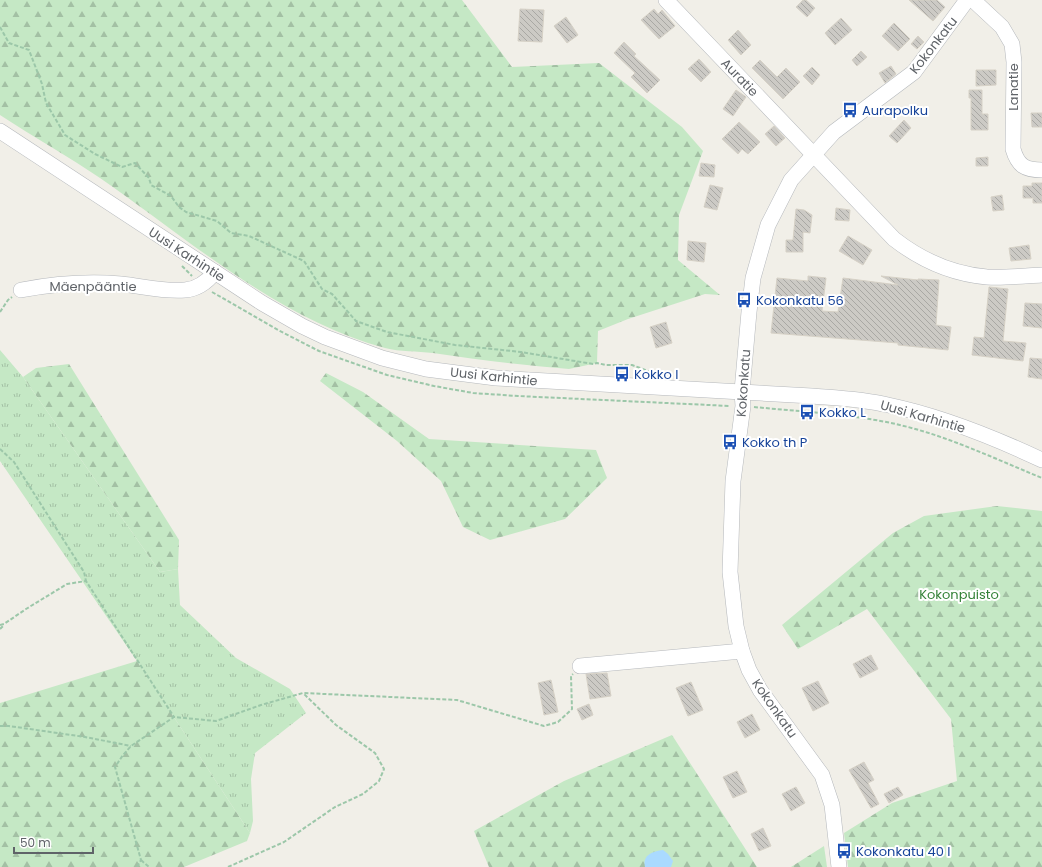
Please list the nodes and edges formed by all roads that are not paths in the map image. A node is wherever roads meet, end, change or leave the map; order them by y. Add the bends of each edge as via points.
1 (666, 0) edge
2 (967, 0) edge
3 (973, 0) edge
4 (0, 131) edge
5 (814, 155) junction
6 (1042, 170) edge
7 (215, 272) junction
8 (1042, 276) edge
9 (21, 290) road end
10 (742, 398) junction
11 (1042, 460) edge
12 (742, 651) junction
13 (580, 666) road end
14 (839, 867) edge

1 - 5 street, Auratie
2 - 5 street, Kokonkatu via 914,72 834,132
3 - 6 street, Lanatie via 1002,27 1012,44 1013,149 1016,160 1023,167
4 - 7 street, Uusi Karhintie
5 - 8 street via 894,239 910,251 963,274 988,277
5 - 10 street, Kokonkatu via 791,180 768,225 753,278
7 - 9 street, Mäenpääntie via 201,286 186,290 92,283 48,285
7 - 10 street, Uusi Karhintie via 262,303 324,337 382,358 426,369 496,378
10 - 11 street, Uusi Karhintie via 850,399 887,404 973,431
10 - 12 street, Kokonkatu via 733,481 730,572 736,626
12 - 13 street
12 - 14 street, Kokonkatu via 760,690 822,775 832,805

